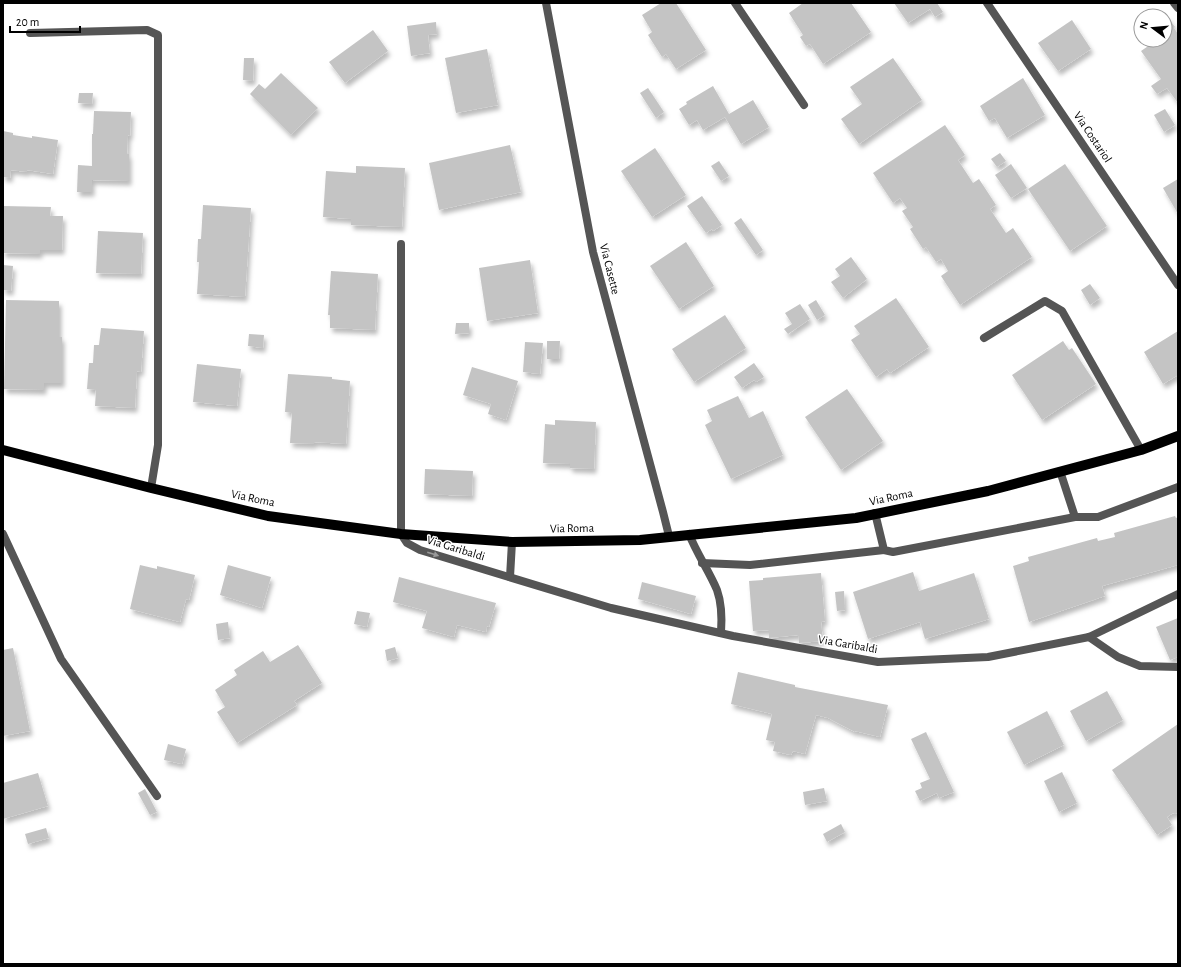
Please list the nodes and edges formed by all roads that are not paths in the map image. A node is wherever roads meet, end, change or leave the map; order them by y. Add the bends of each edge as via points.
1 (546, 3) edge
2 (735, 3) edge
3 (987, 3) edge
4 (1174, 3) edge
5 (1178, 8) edge
6 (30, 33) dead end
7 (804, 105) dead end
8 (401, 244) dead end
9 (1178, 285) edge
10 (984, 338) dead end
11 (1178, 436) edge
12 (3, 450) edge
13 (1141, 450) junction
14 (1060, 471) junction
15 (1178, 487) edge
16 (151, 488) junction
17 (875, 513) junction
18 (1074, 517) junction
19 (3, 534) edge
20 (401, 534) junction
21 (689, 534) junction
22 (669, 536) junction
23 (512, 542) junction
24 (884, 550) junction
25 (702, 563) junction
26 (510, 577) junction
27 (1178, 594) edge
28 (722, 633) junction
29 (1088, 637) junction
30 (1178, 667) edge
31 (157, 796) dead end

1 - 22 street, Via Casette via 592,252
2 - 7 street
3 - 9 street, Via Costariol
4 - 5 street
6 - 16 street via 146,30 158,35 158,445
8 - 20 street
10 - 13 street via 1045,301 1062,310
11 - 13 main road, Via Roma
12 - 16 main road, Via Roma
13 - 14 main road, Via Roma
14 - 17 main road, Via Roma via 988,491
14 - 18 street
15 - 18 street via 1098,517
16 - 20 main road, Via Roma via 268,516
17 - 21 main road, Via Roma via 856,518
17 - 24 street
18 - 24 street via 893,552
19 - 31 street via 61,659
20 - 23 main road, Via Roma
20 -> 26 street, Via Garibaldi via 407,543 420,550
21 - 22 main road, Via Roma
21 - 25 street
22 - 23 main road, Via Roma via 640,540
23 - 26 street
24 - 25 street via 750,565
25 - 28 street via 717,591
26 - 28 street, Via Garibaldi via 611,608
27 - 29 street, Via Garibaldi
28 - 29 street, Via Garibaldi via 878,662 988,657
29 - 30 street via 1118,657 1140,666

